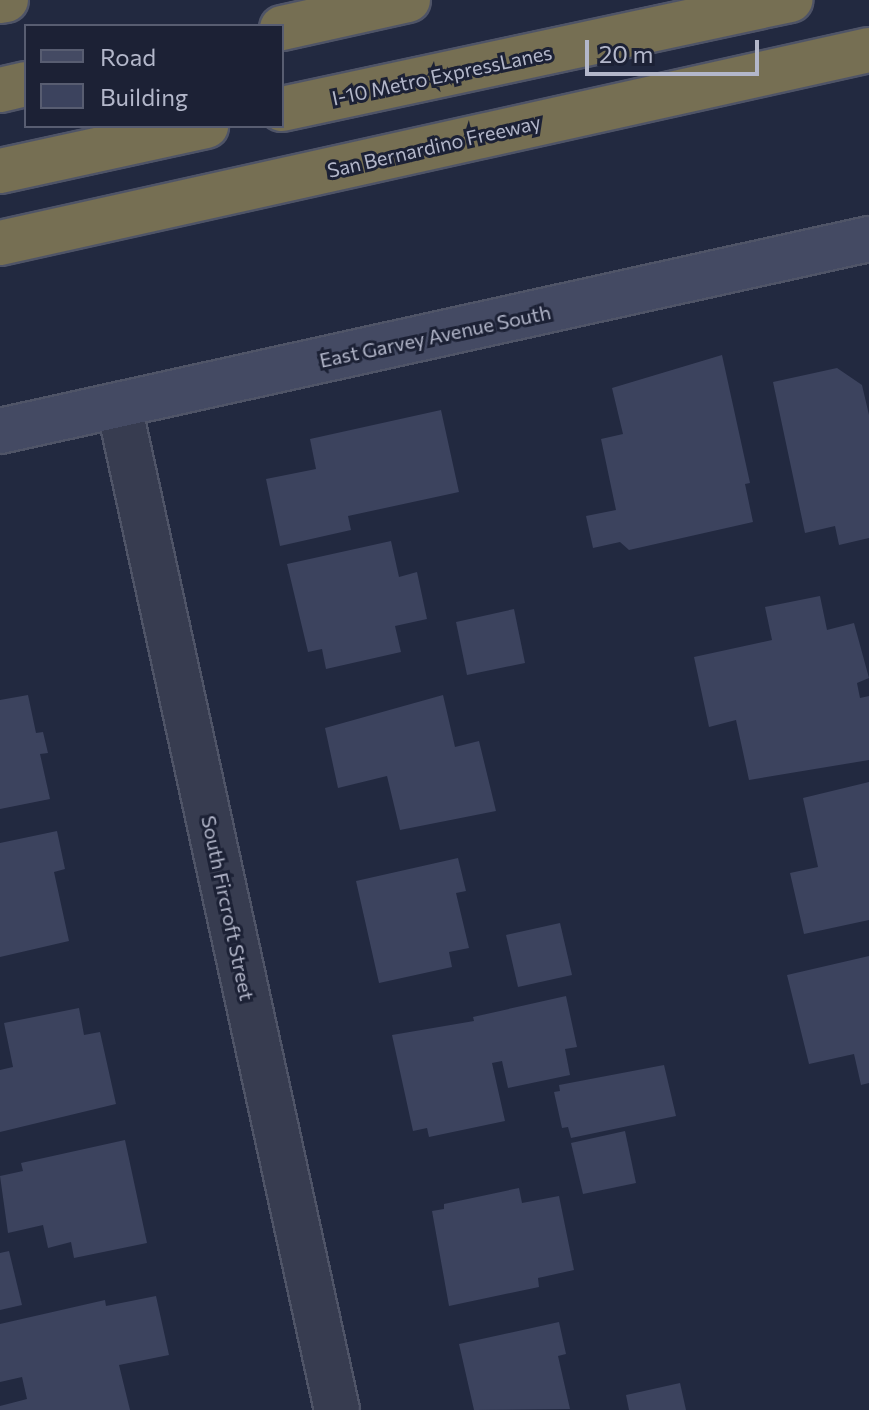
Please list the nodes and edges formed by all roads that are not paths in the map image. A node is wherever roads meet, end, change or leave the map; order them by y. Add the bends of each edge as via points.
1 (6, 0) edge
2 (408, 0) edge
3 (790, 0) edge
4 (0, 1) edge
5 (284, 28) edge
6 (869, 50) edge
7 (24, 84) edge
8 (0, 90) edge
9 (284, 109) edge
10 (197, 128) edge
11 (0, 171) edge
12 (869, 239) edge
13 (0, 243) edge
14 (119, 406) junction
15 (0, 431) edge
16 (337, 1410) edge

1 - 4 highway
2 - 5 highway
3 - 9 highway, I-10 Metro ExpressLanes
6 - 13 highway, San Bernardino Freeway
7 - 8 highway
10 - 11 highway
12 - 14 street, East Garvey Avenue South
14 - 15 street, East Garvey Avenue South
14 - 16 street, South Fircroft Street

